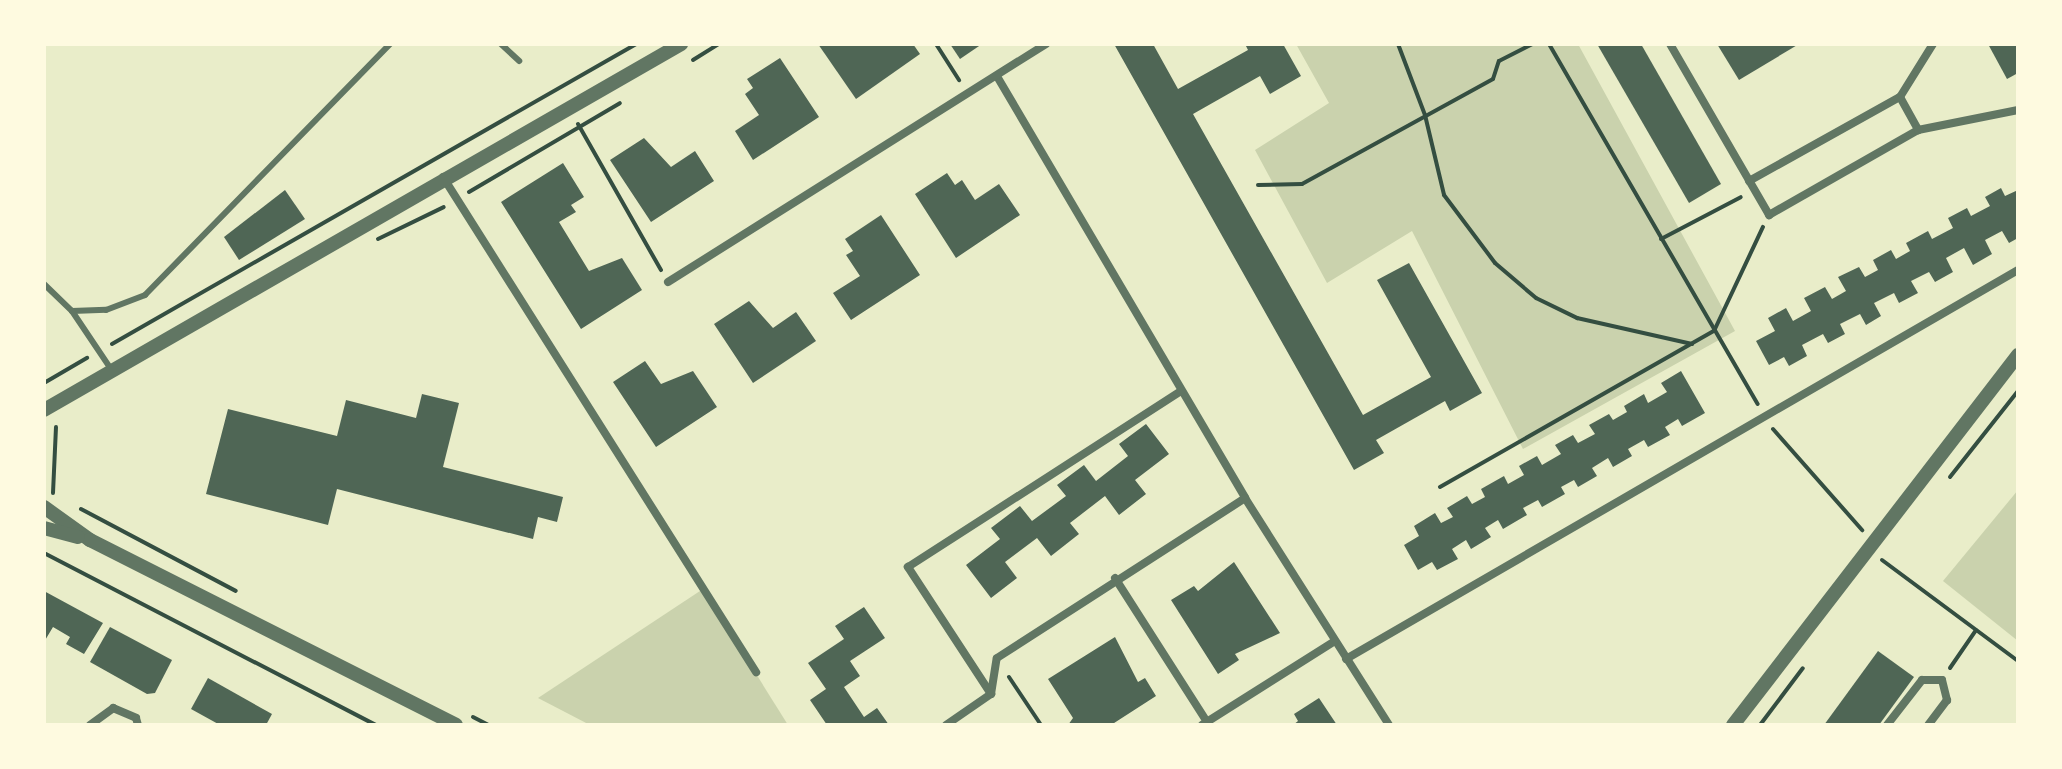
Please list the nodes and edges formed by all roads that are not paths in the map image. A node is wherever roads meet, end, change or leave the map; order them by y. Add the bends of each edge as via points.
1 (390, 44) edge
2 (501, 44) edge
3 (681, 44) edge
4 (1046, 44) edge
5 (1670, 44) edge
6 (1933, 44) edge
7 (519, 61) dead end
8 (998, 78) junction
9 (1900, 97) junction
10 (2018, 110) edge
11 (1918, 130) junction
12 (443, 177) junction
13 (1749, 181) junction
14 (2018, 270) edge
15 (668, 282) road end
16 (44, 284) edge
17 (72, 311) junction
18 (2018, 355) edge
19 (111, 369) junction
20 (1181, 391) junction
21 (62, 396) junction
22 (44, 402) edge
23 (44, 410) edge
24 (1245, 498) junction
25 (44, 507) edge
26 (44, 528) edge
27 (90, 540) junction
28 (1115, 578) junction
29 (1335, 641) junction
30 (1346, 659) junction
31 (756, 672) dead end
32 (991, 694) junction
33 (458, 718) edge
34 (1206, 724) edge
35 (90, 725) edge
36 (138, 725) edge
37 (946, 725) edge
38 (1389, 725) edge
39 (1733, 725) edge
40 (1887, 725) edge
41 (1928, 725) edge

1 - 17 lane via 145,295 106,310
2 - 7 lane
3 - 12 street
4 - 8 street
5 - 13 street
6 - 9 street
8 - 15 street
8 - 20 street
9 - 11 street
9 - 13 street
10 - 11 street
11 - 13 street via 1769,215
12 - 19 street
12 - 31 street
14 - 30 street
16 - 17 lane
17 - 19 lane
18 - 39 street
19 - 21 street
20 - 24 street
20 - 32 street via 908,567
21 - 22 street
21 - 23 street
24 - 28 street
24 - 29 street
25 - 27 street
26 - 27 street
27 - 33 street
28 - 32 street via 997,658
28 - 34 street
29 - 30 street
29 - 34 street
30 - 38 street
32 - 37 street
35 - 36 street via 113,708 136,718
40 - 41 street via 1922,680 1942,680 1947,700

